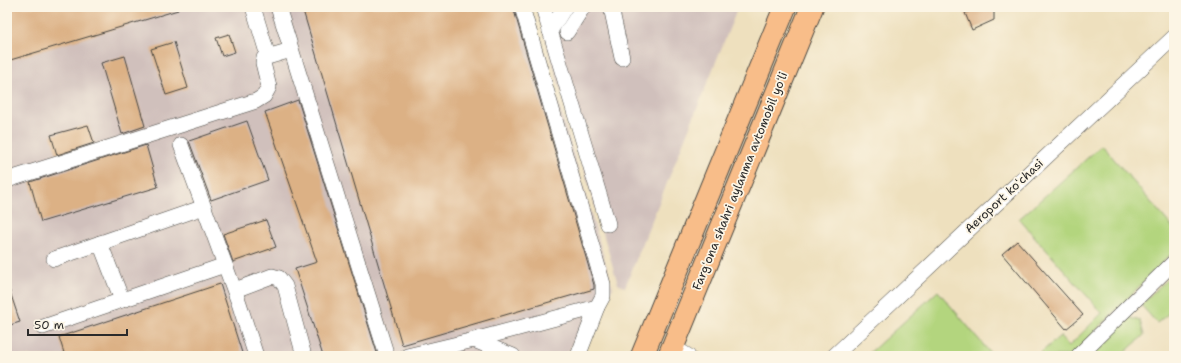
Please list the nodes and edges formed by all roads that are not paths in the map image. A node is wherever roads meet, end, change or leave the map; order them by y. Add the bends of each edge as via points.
1 (253, 7) edge
2 (278, 7) edge
3 (522, 7) edge
4 (565, 7) edge
5 (583, 7) edge
6 (611, 7) edge
7 (812, 7) edge
8 (544, 8) edge
9 (782, 8) edge
10 (550, 31) junction
11 (567, 32) dead end
12 (1174, 36) edge
13 (291, 50) junction
14 (268, 56) junction
15 (622, 58) dead end
16 (181, 145) dead end
17 (7, 180) edge
18 (204, 207) junction
19 (608, 224) dead end
20 (100, 243) junction
21 (54, 259) dead end
22 (1174, 262) edge
23 (225, 265) junction
24 (234, 290) junction
25 (122, 300) junction
26 (597, 307) junction
27 (43, 328) dead end
28 (474, 340) junction
29 (677, 353) edge
30 (256, 356) edge
31 (304, 356) edge
32 (387, 356) edge
33 (407, 356) edge
34 (513, 356) edge
35 (578, 356) edge
36 (642, 356) edge
37 (834, 356) edge
38 (1078, 356) edge

1 - 14 street
2 - 13 street
3 - 26 street via 603,284 603,296
4 - 10 street
5 - 11 street
6 - 15 street
7 - 29 highway, Fargʻona shahri aylanma avtomobil yoʻli
8 - 10 street
9 - 36 highway, Fargʻona shahri aylanma avtomobil yoʻli
10 - 19 street
12 - 37 street, Aeroport koʻchasi
13 - 14 street
13 - 32 street
14 - 17 street via 262,60 269,86 264,96 256,101
16 - 18 street
18 - 20 street
18 - 23 street
20 - 21 street
20 - 25 street
22 - 38 street
23 - 24 street
23 - 25 street
24 - 30 street
24 - 31 street via 272,276 279,278 285,286
25 - 27 street
26 - 28 street
26 - 35 street
28 - 33 street
28 - 34 street

